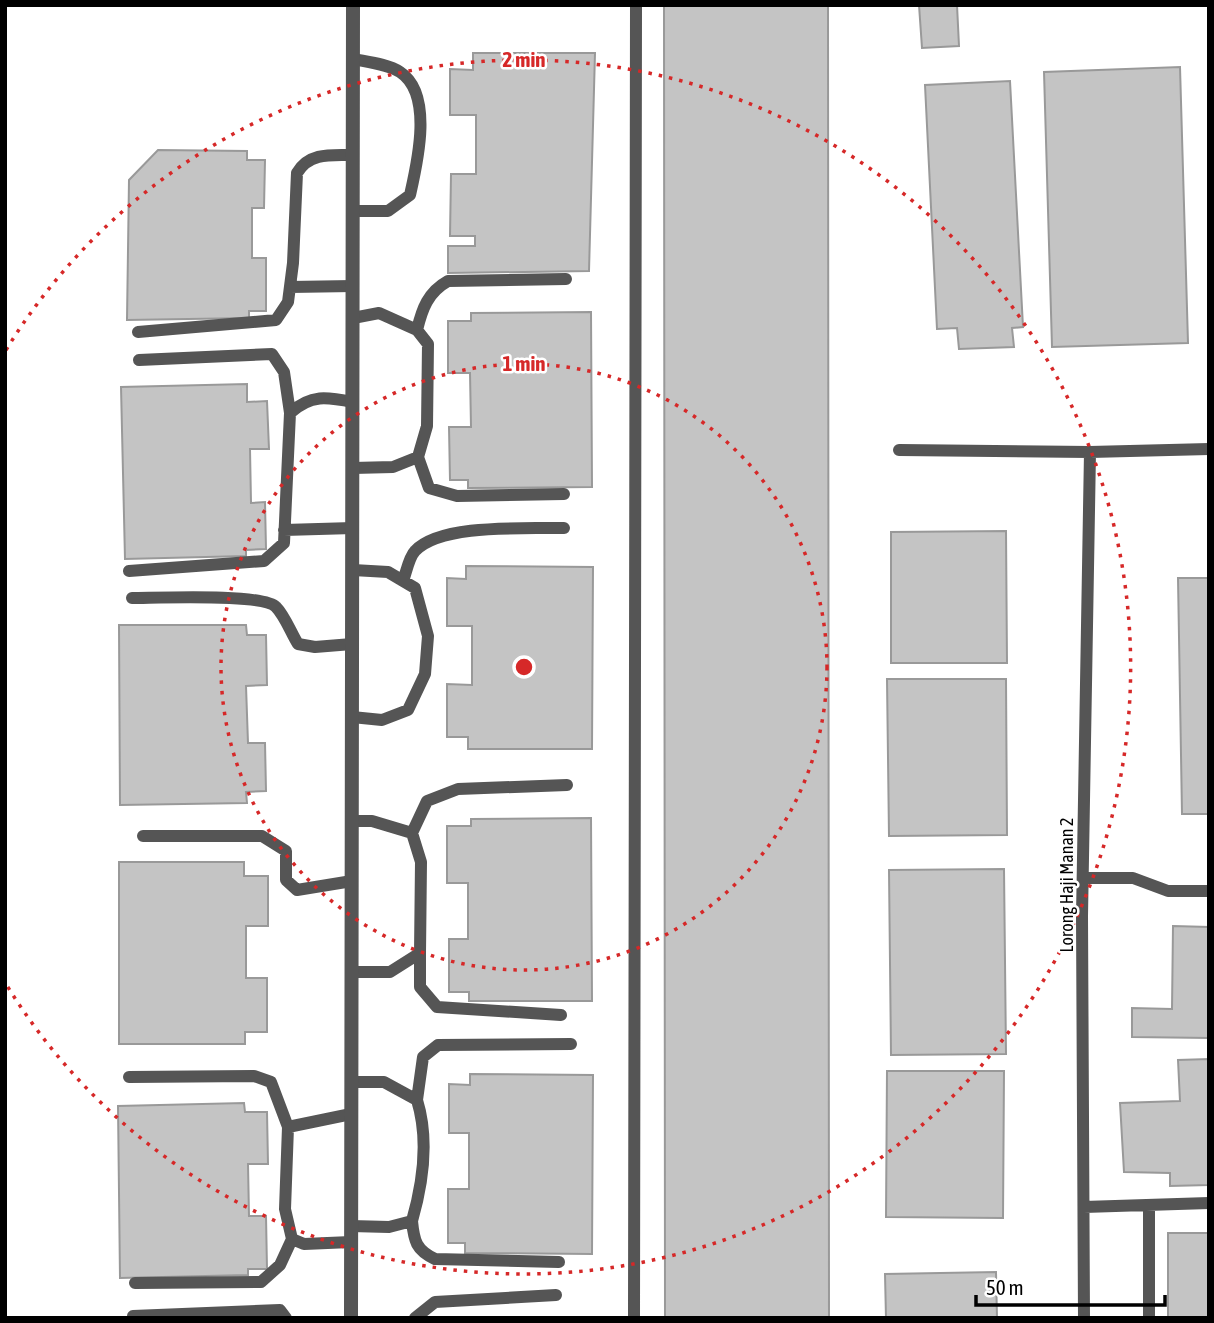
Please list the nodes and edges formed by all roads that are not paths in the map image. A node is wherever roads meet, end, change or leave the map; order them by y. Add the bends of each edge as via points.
1 (354, 5) edge
2 (636, 5) edge
3 (354, 59) junction
4 (354, 155) junction
5 (353, 211) junction
6 (566, 279) dead end
7 (353, 286) junction
8 (290, 287) junction
9 (353, 318) junction
10 (417, 330) junction
11 (138, 332) dead end
12 (139, 360) dead end
13 (353, 402) junction
14 (290, 412) junction
15 (1209, 449) edge
16 (900, 450) dead end
17 (1090, 452) junction
18 (418, 457) junction
19 (353, 468) junction
20 (564, 494) dead end
21 (353, 528) junction
22 (564, 528) dead end
23 (284, 530) junction
24 (353, 570) junction
25 (130, 571) dead end
26 (403, 581) junction
27 (132, 598) dead end
28 (352, 644) junction
29 (352, 717) junction
30 (567, 785) dead end
31 (352, 821) junction
32 (412, 833) junction
33 (143, 836) dead end
34 (1083, 878) junction
35 (352, 881) junction
36 (1209, 891) edge
37 (420, 953) junction
38 (352, 972) junction
39 (561, 1015) dead end
40 (571, 1044) dead end
41 (130, 1077) dead end
42 (351, 1082) junction
43 (417, 1100) junction
44 (351, 1114) junction
45 (288, 1127) junction
46 (1209, 1203) edge
47 (1149, 1205) junction
48 (1084, 1207) junction
49 (412, 1221) junction
50 (351, 1226) junction
51 (292, 1239) junction
52 (351, 1242) junction
53 (559, 1262) dead end
54 (135, 1283) dead end
55 (556, 1295) dead end
56 (133, 1316) dead end
57 (286, 1318) edge
58 (351, 1318) edge
59 (415, 1318) edge
60 (634, 1318) edge
61 (1084, 1318) edge
62 (1149, 1318) edge

1 - 3 street
2 - 60 lane
3 - 4 street
3 - 5 lane via 401,72 413,88 421,119 411,195 388,211
4 - 5 street
4 - 8 lane via 316,156 297,173
5 - 7 street
6 - 10 lane via 448,281 424,305
7 - 8 lane
7 - 9 street
8 - 11 lane via 288,302 276,320
9 - 10 lane via 379,313
9 - 13 street
10 - 18 lane via 428,344 427,426
12 - 14 lane via 272,354 284,373
13 - 14 lane via 328,397 303,401
13 - 19 street
14 - 23 lane
15 - 17 lane
16 - 17 lane
17 - 34 lane, Lorong Haji Manan 2
18 - 19 lane via 393,467
18 - 20 lane via 429,488 457,496
19 - 21 street
21 - 23 lane
21 - 24 street
22 - 26 lane via 480,529 438,537 414,551
23 - 25 lane via 284,543 264,561
24 - 26 lane via 388,572
24 - 28 street
26 - 29 lane via 415,588 428,636 425,674 408,710 382,720
27 - 28 lane via 268,601 299,644
28 - 29 street
29 - 31 street
30 - 32 lane via 458,789 427,801
31 - 32 lane via 372,821
31 - 35 street
32 - 37 lane via 421,862
33 - 35 lane via 262,836 286,851 286,880 297,890
34 - 36 lane via 1133,878 1168,891
34 - 48 lane, Lorong Haji Manan 2
35 - 38 street
37 - 38 lane via 390,972
37 - 39 lane via 420,987 437,1007
38 - 42 street
40 - 43 lane via 438,1045 423,1057
41 - 45 lane via 254,1076 271,1082
42 - 43 lane via 384,1082
42 - 44 street
43 - 49 lane via 423,1151 421,1191
44 - 45 lane
44 - 50 street
45 - 51 lane via 285,1209
46 - 47 lane
47 - 48 lane
47 - 62 lane
48 - 61 lane, Lorong Haji Manan 2
49 - 50 lane via 389,1227
49 - 53 lane via 414,1239 424,1254 435,1259
50 - 52 street
51 - 52 lane via 304,1244
51 - 54 lane via 281,1265 261,1282
52 - 58 street
55 - 59 lane via 435,1302
56 - 57 lane via 281,1310

